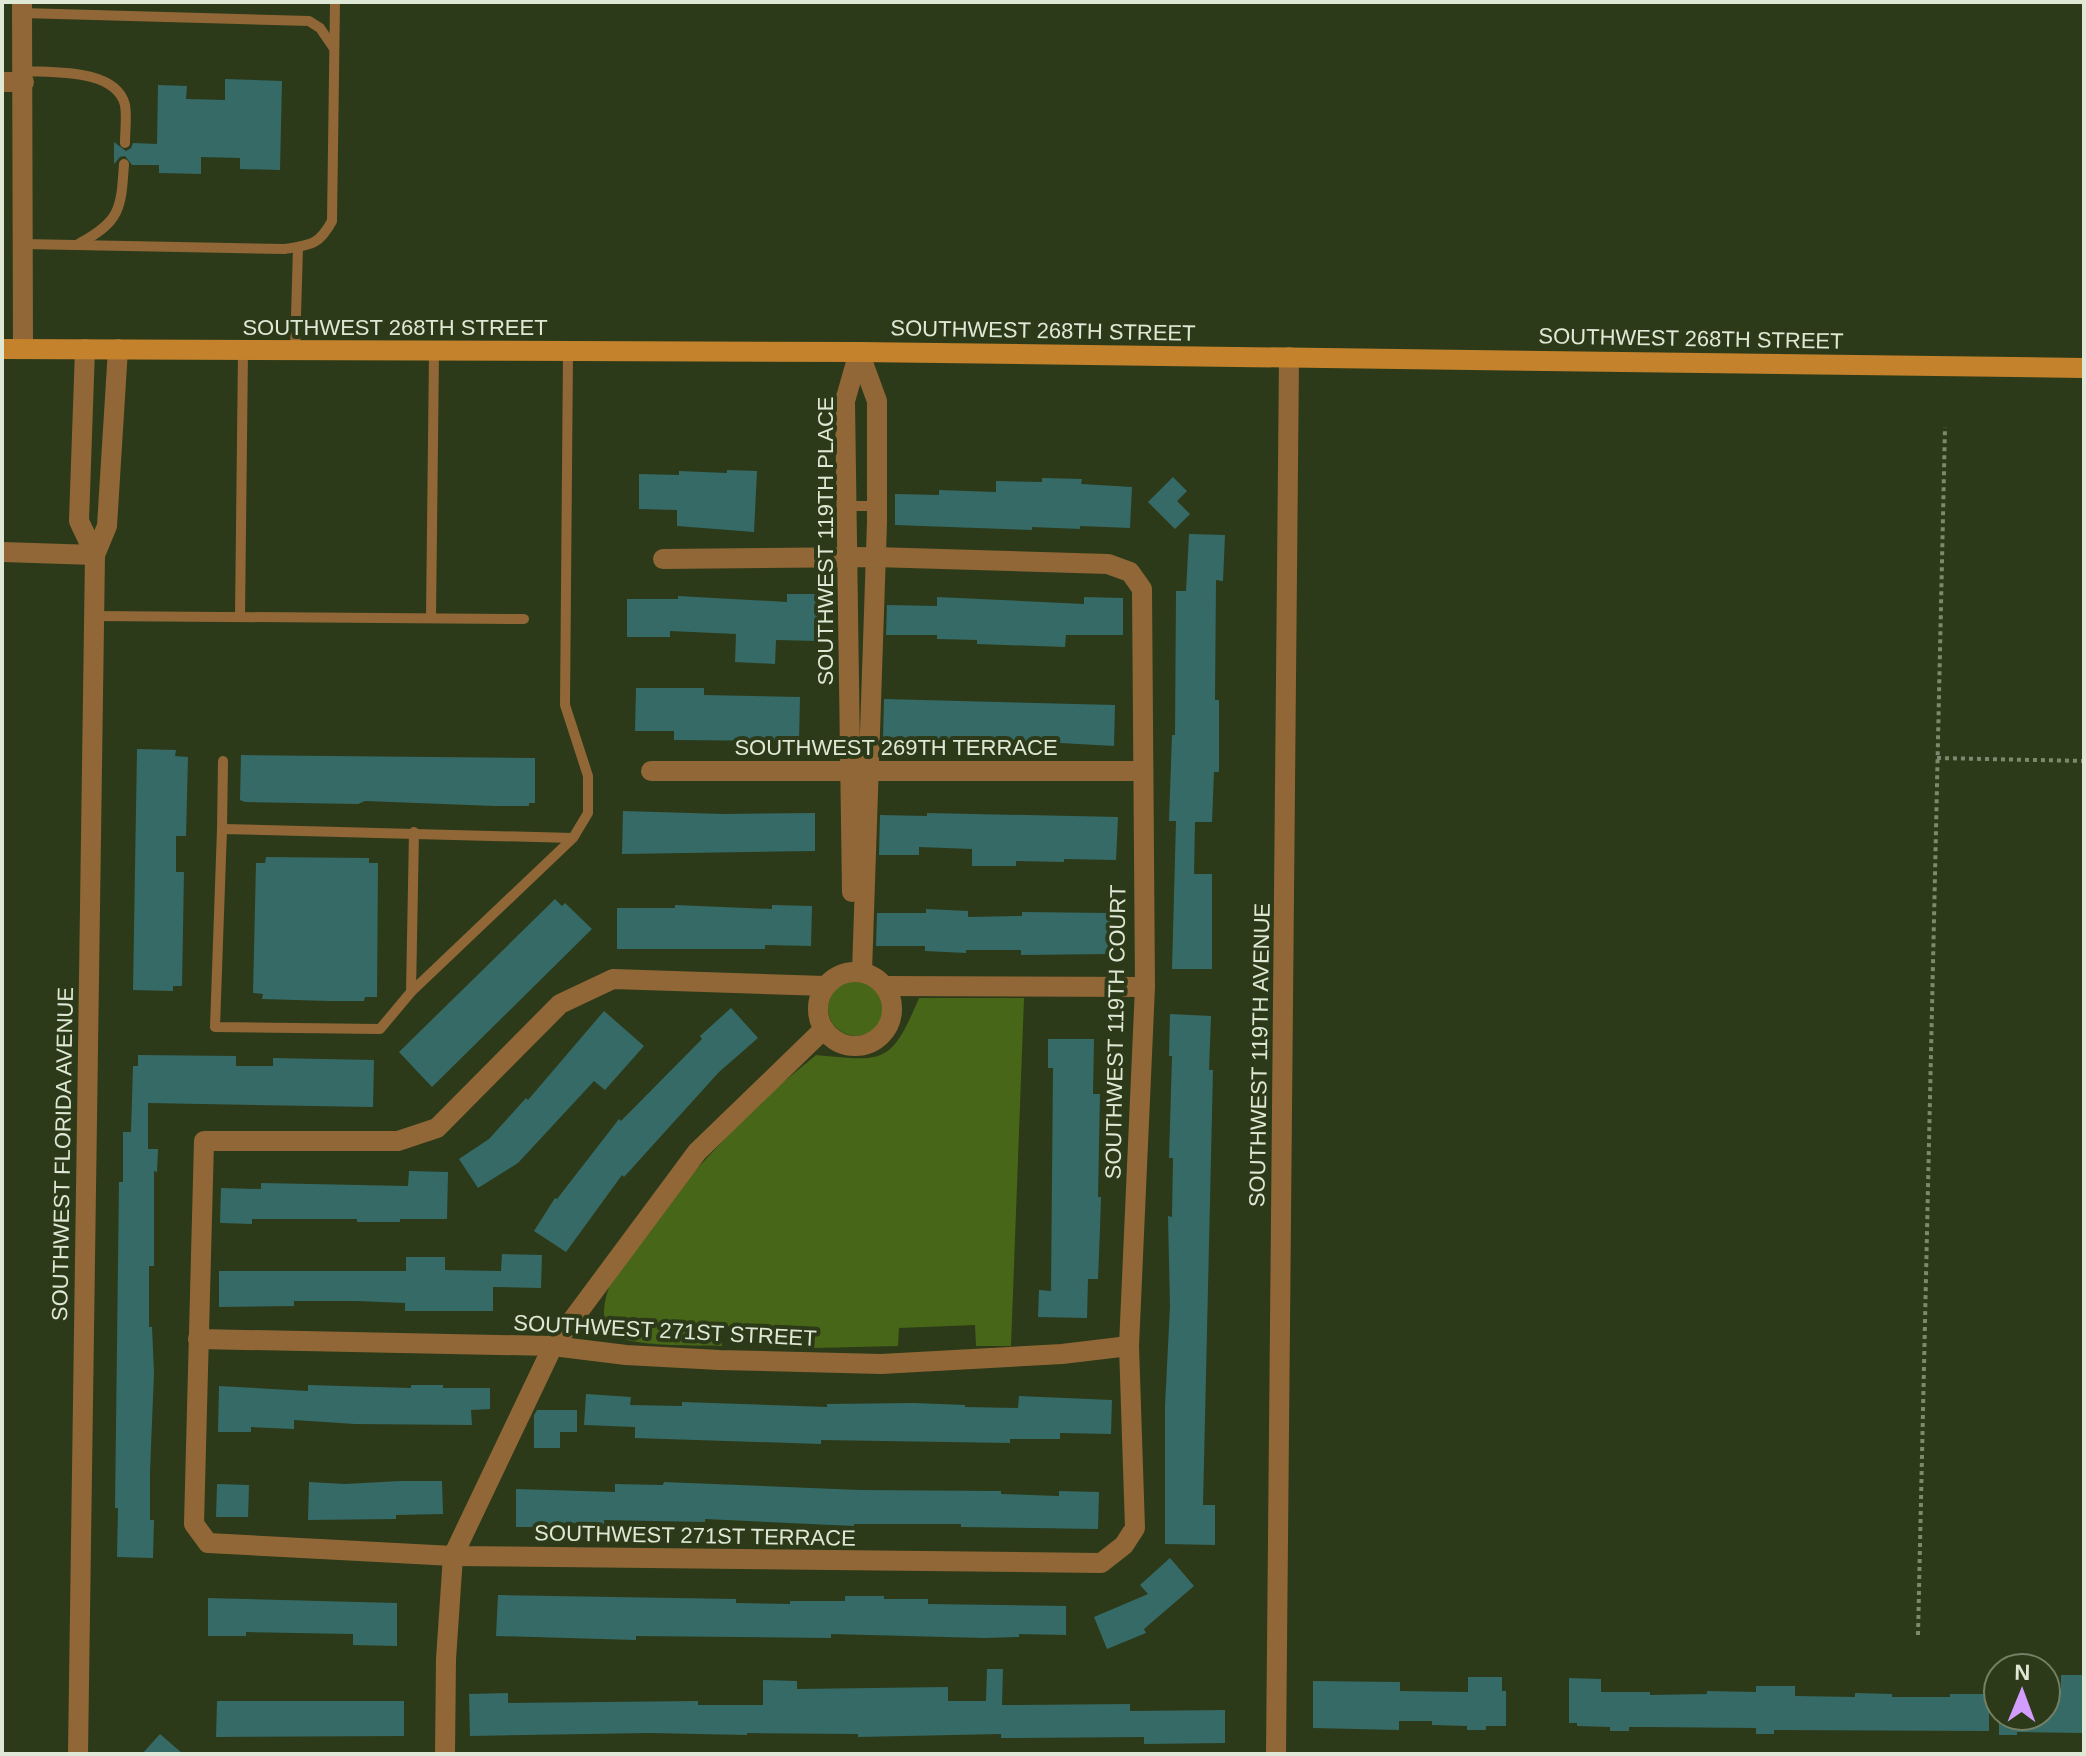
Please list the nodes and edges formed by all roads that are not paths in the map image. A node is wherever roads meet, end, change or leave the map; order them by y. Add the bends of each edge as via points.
1 (335, 2) edge
2 (22, 8) edge
3 (334, 49) junction
4 (23, 76) junction
5 (2, 82) edge
6 (125, 143) dead end
7 (124, 164) dead end
8 (23, 244) junction
9 (76, 245) junction
10 (298, 247) junction
11 (12, 349) edge
12 (85, 349) junction
13 (118, 349) junction
14 (243, 350) junction
15 (295, 351) junction
16 (434, 352) junction
17 (568, 352) junction
18 (859, 352) junction
19 (1289, 357) junction
20 (2084, 368) edge
21 (846, 506) junction
22 (877, 506) junction
23 (2, 552) edge
24 (95, 555) junction
25 (846, 557) junction
26 (875, 557) junction
27 (663, 559) dead end
28 (94, 616) junction
29 (240, 617) junction
30 (431, 618) junction
31 (524, 619) dead end
32 (223, 761) dead end
33 (651, 771) dead end
34 (1142, 771) junction
35 (858, 772) junction
36 (222, 829) junction
37 (414, 832) junction
38 (573, 838) junction
39 (856, 972) junction
40 (825, 986) junction
41 (884, 986) junction
42 (1145, 987) junction
43 (411, 992) junction
44 (824, 1029) junction
45 (198, 1339) junction
46 (553, 1346) junction
47 (1129, 1346) junction
48 (1134, 1497) joint
49 (453, 1556) junction
50 (78, 1754) edge
51 (445, 1754) edge
52 (1276, 1754) edge

1 - 3 lane
2 - 3 lane via 309,21
2 - 4 street
3 - 10 lane via 332,221 313,244
4 - 5 street
4 - 6 lane via 92,76 113,87 125,103
4 - 8 street
7 - 9 lane via 113,220
8 - 9 lane
8 - 11 street
9 - 10 lane
10 - 15 lane
11 - 12 main road, SOUTHWEST 268TH STREET
12 - 13 main road, SOUTHWEST 268TH STREET
12 - 24 street, SOUTHWEST FLORIDA AVENUE via 79,521
13 - 14 main road, SOUTHWEST 268TH STREET
13 - 24 street, SOUTHWEST FLORIDA AVENUE via 107,526
14 - 15 main road, SOUTHWEST 268TH STREET
14 - 29 lane
15 - 16 main road, SOUTHWEST 268TH STREET
16 - 17 main road, SOUTHWEST 268TH STREET
16 - 30 lane
17 - 18 main road, SOUTHWEST 268TH STREET
17 - 38 lane via 565,705 588,776 588,813
18 - 19 main road, SOUTHWEST 268TH STREET
18 - 21 street, SOUTHWEST 119TH PLACE via 845,401
18 - 22 street, SOUTHWEST 119TH PLACE via 877,401
19 - 20 main road, SOUTHWEST 268TH STREET
19 - 52 street, SOUTHWEST 119TH AVENUE
21 - 22 lane
21 - 25 street, SOUTHWEST 119TH PLACE
22 - 26 street, SOUTHWEST 119TH PLACE
23 - 24 street
24 - 28 street, SOUTHWEST FLORIDA AVENUE
25 - 26 street
25 - 27 street
25 - 35 street, SOUTHWEST 119TH PLACE
26 - 34 street, SOUTHWEST 119TH COURT via 1108,564 1130,572 1142,589
26 - 35 street, SOUTHWEST 119TH PLACE
28 - 29 lane
28 - 50 street, SOUTHWEST FLORIDA AVENUE
29 - 30 lane
30 - 31 lane
32 - 36 lane
33 - 35 street, SOUTHWEST 269TH TERRACE
34 - 35 street, SOUTHWEST 269TH TERRACE
34 - 42 street, SOUTHWEST 119TH COURT
35 - 39 street, SOUTHWEST 119TH PLACE
36 - 37 lane
36 - 43 lane via 215,1027 380,1029
37 - 38 lane
37 - 43 lane
38 - 43 lane
39 - 40 street
39 - 41 street
40 - 44 street via 817,1008
40 - 45 street via 613,979 560,1004 437,1128 398,1141 204,1141
41 - 42 street
41 - 44 street via 890,996 890,1020 877,1039 843,1044
42 - 47 street, SOUTHWEST 119TH COURT
44 - 46 street via 697,1152
45 - 46 street, SOUTHWEST 271ST STREET
45 - 49 street, SOUTHWEST 271ST TERRACE via 194,1524 208,1543
46 - 47 street, SOUTHWEST 271ST STREET via 626,1355 881,1364
46 - 49 street
47 - 48 street, SOUTHWEST 119TH COURT
48 - 49 street, SOUTHWEST 271ST TERRACE via 1135,1528 1101,1563
49 - 51 street

